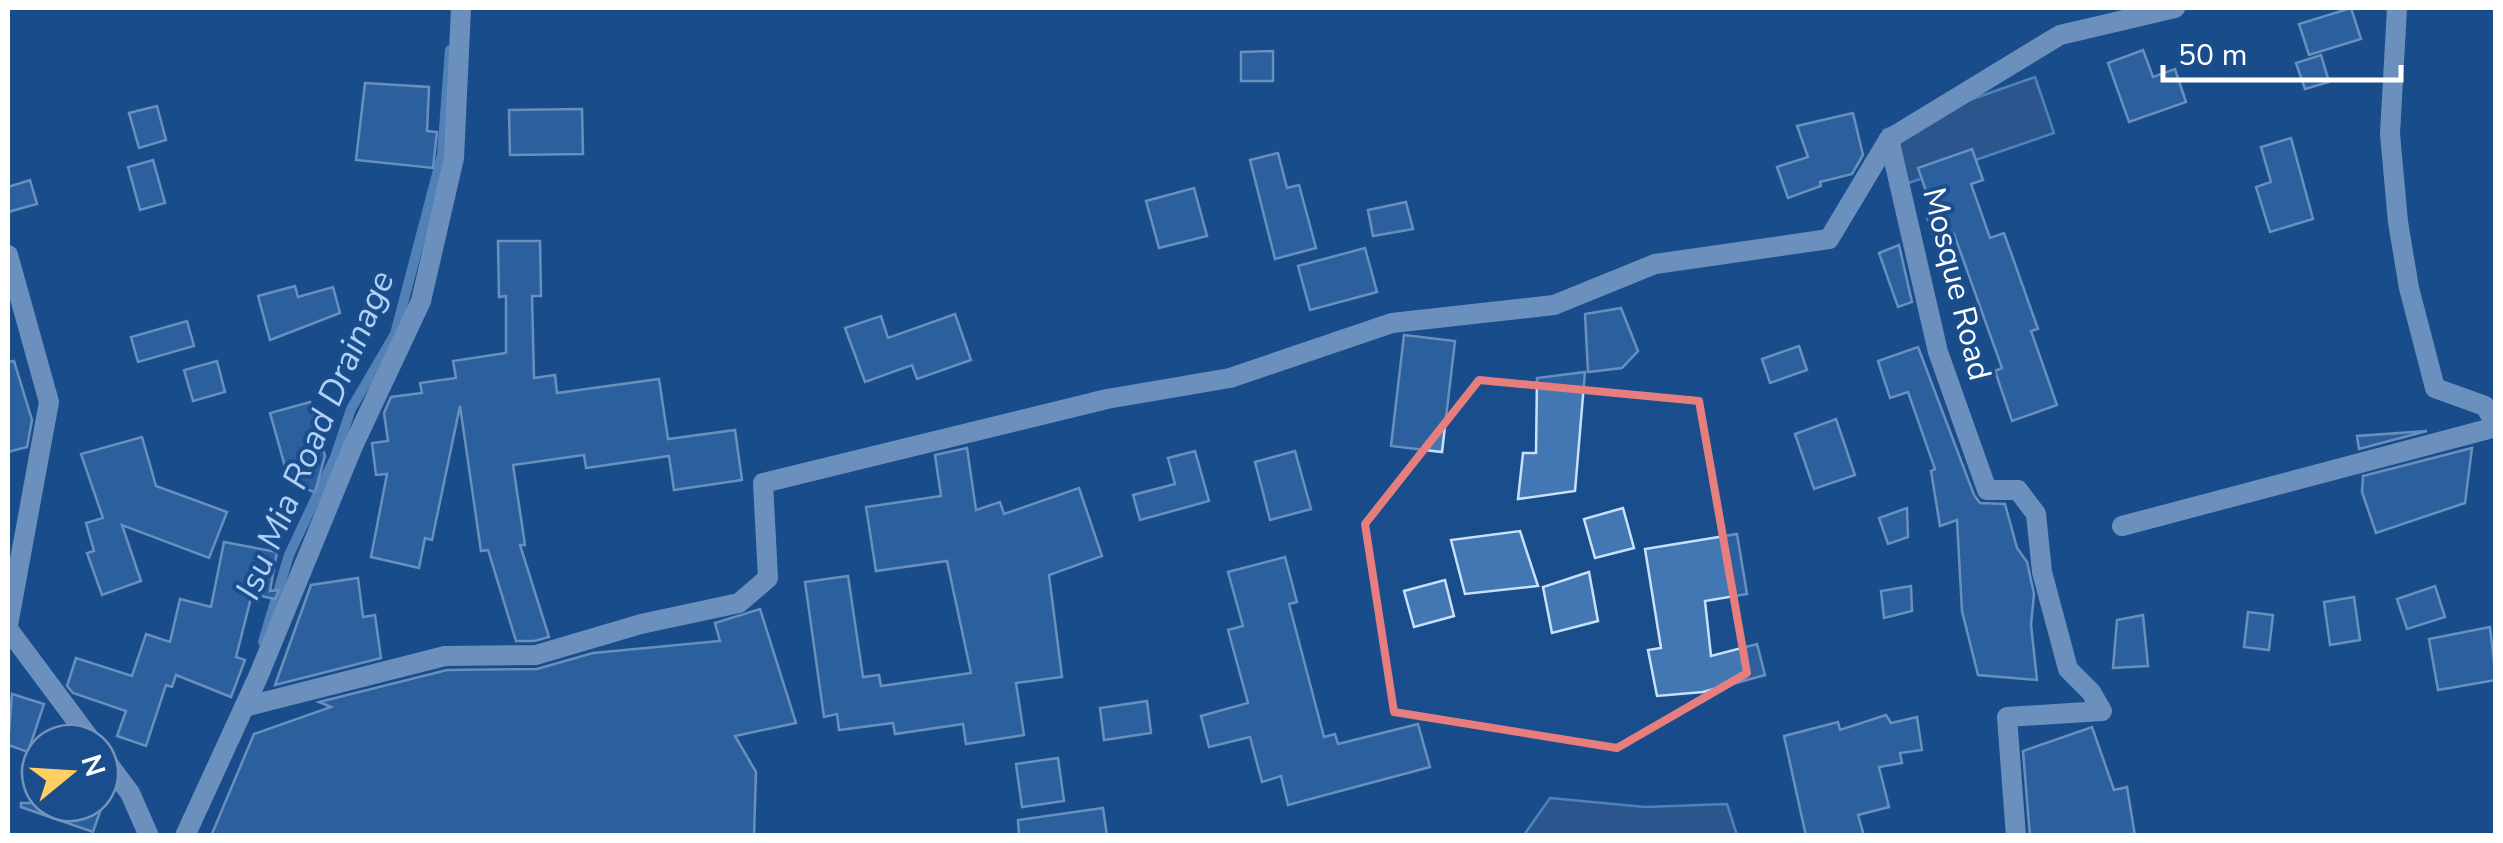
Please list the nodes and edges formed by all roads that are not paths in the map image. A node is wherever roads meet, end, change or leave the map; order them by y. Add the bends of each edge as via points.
1 (461, 8) edge
2 (2175, 8) edge
3 (2397, 8) edge
4 (1889, 138) junction
5 (8, 255) edge
6 (2496, 426) edge
7 (2122, 526) dead end
8 (8, 626) edge
9 (244, 707) junction
10 (78, 723) edge
11 (120, 780) edge
12 (149, 836) edge
13 (186, 836) edge
14 (2016, 836) edge

1 - 9 street via 454,158 421,301
2 - 4 street via 2060,35
3 - 6 street via 2390,134 2409,288 2436,388 2485,406
4 - 9 street via 1829,239 1655,264 1554,306 1392,322 1230,378 1108,399 763,483 768,578 739,603 536,655 445,656
4 - 14 street, Mosque Road via 1938,352 1987,490 2018,490 2036,514 2042,572 2068,670 2102,711 2007,717
5 - 8 street via 49,402
6 - 7 street
8 - 10 street
9 - 13 street
11 - 12 street

